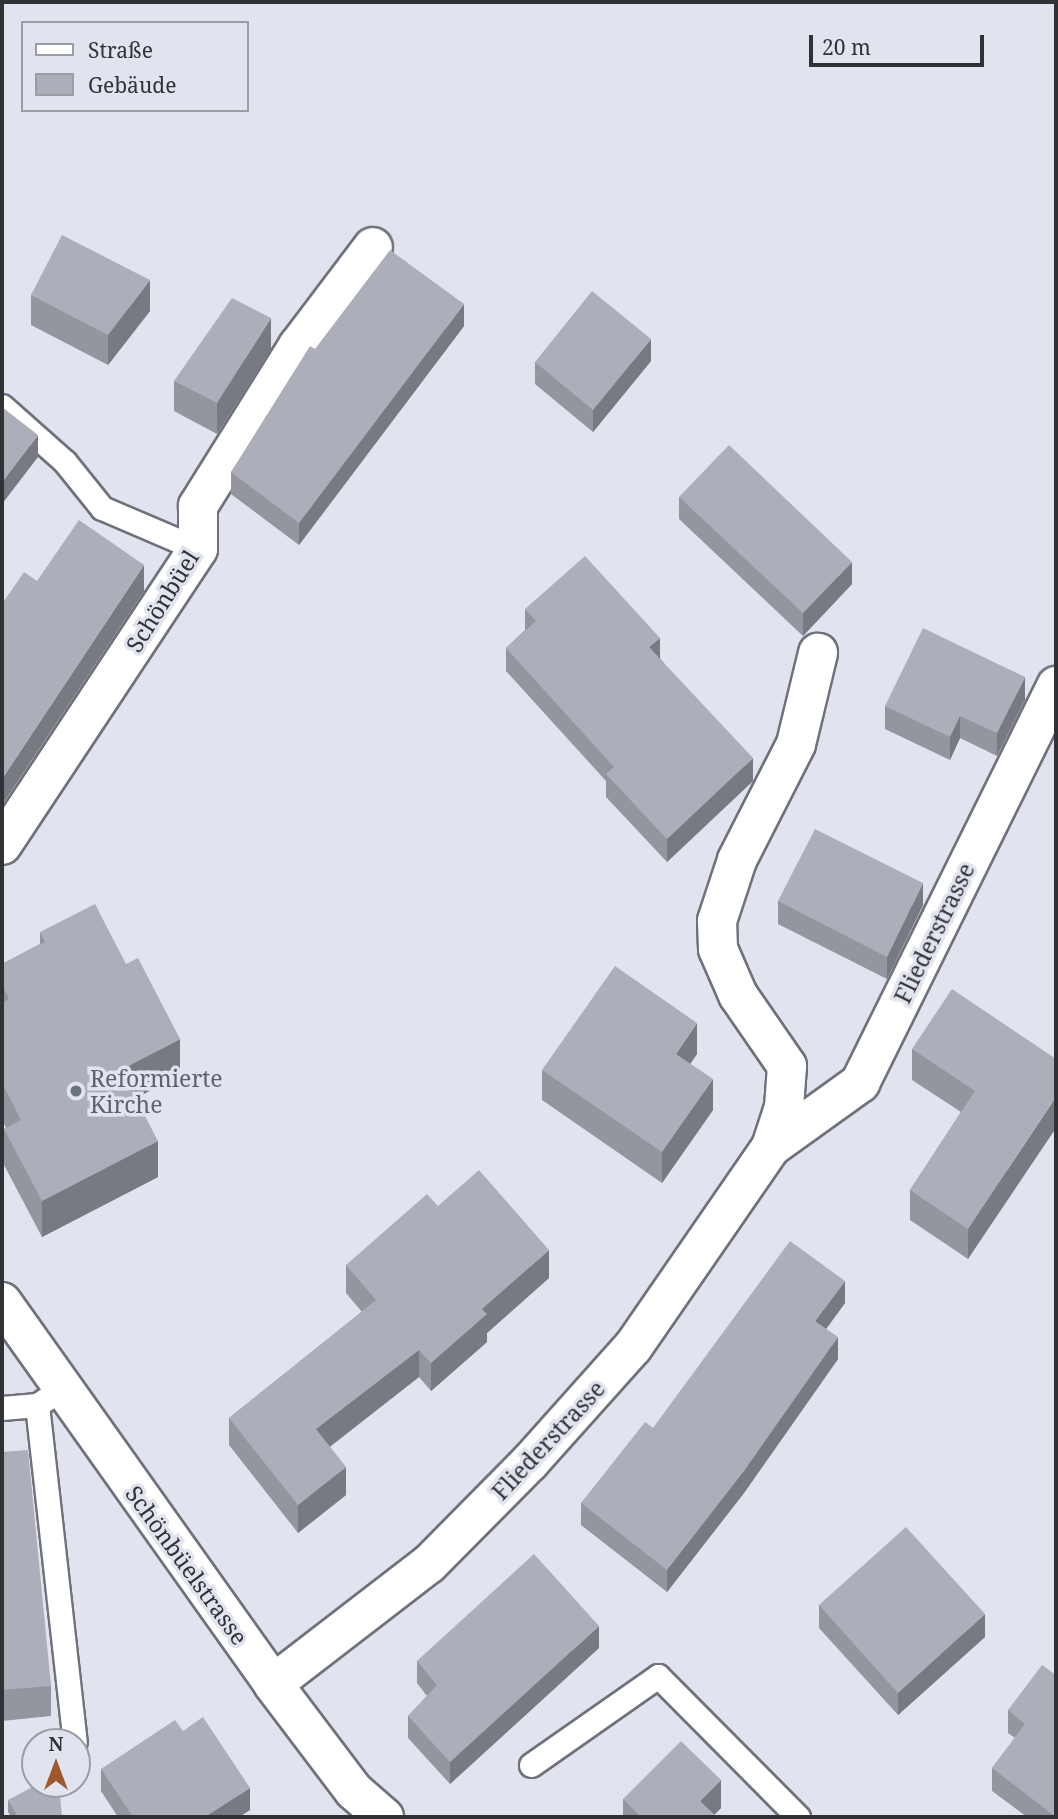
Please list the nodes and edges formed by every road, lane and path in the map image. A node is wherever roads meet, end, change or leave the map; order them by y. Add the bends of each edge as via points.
1 (373, 247) dead end
2 (2, 406) edge
3 (198, 549) junction
4 (818, 653) dead end
5 (1056, 686) edge
6 (2, 845) edge
7 (771, 1147) junction
8 (2, 1302) edge
9 (49, 1397) junction
10 (2, 1408) edge
11 (273, 1684) junction
12 (74, 1728) edge
13 (531, 1765) dead end
14 (384, 1817) edge
15 (798, 1817) edge

1 - 3 street, Schönbüel via 298,346 198,506
2 - 3 lane via 65,462 102,508
3 - 6 street, Schönbüel
4 - 7 street, Fliederstrasse via 796,744 737,860 717,921 718,949 738,995 787,1066 784,1107
5 - 7 street, Fliederstrasse via 860,1083
7 - 11 street, Fliederstrasse via 633,1347 530,1462 429,1564
8 - 9 street, Schönbüelstrasse
9 - 10 lane
9 - 11 street, Schönbüelstrasse
9 - 12 lane
11 - 14 street, Schönbüelstrasse via 354,1791
13 - 15 lane via 658,1676

